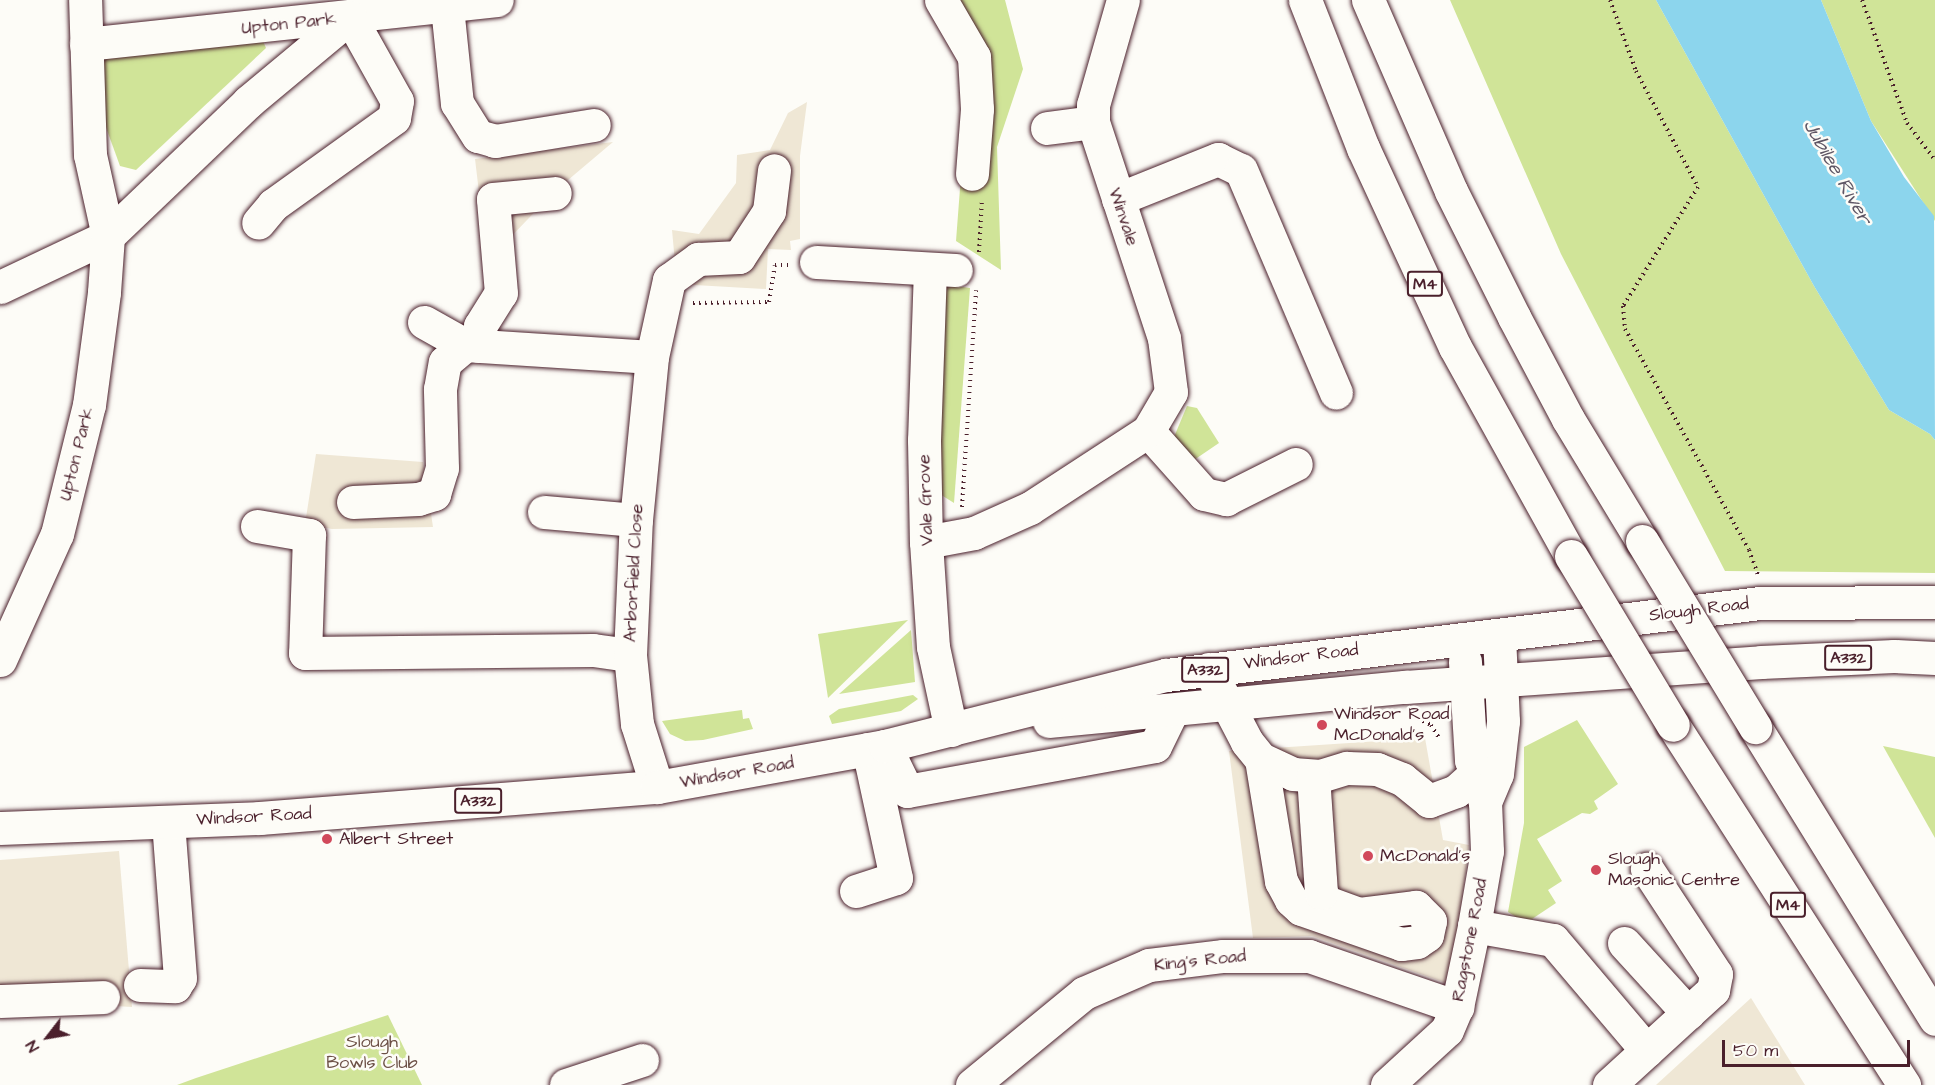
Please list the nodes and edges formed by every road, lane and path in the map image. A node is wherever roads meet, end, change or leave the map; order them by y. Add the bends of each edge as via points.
1 (85, 0) edge
2 (497, 0) edge
3 (941, 0) edge
4 (1123, 0) edge
5 (1305, 0) edge
6 (1368, 0) edge
7 (1610, 0) edge
8 (1862, 0) edge
9 (447, 8) junction
10 (350, 17) junction
11 (86, 44) junction
12 (1093, 122) junction
13 (594, 125) dead end
14 (1047, 128) dead end
15 (1935, 160) edge
16 (774, 170) dead end
17 (972, 174) joint
18 (555, 193) dead end
19 (1118, 199) junction
20 (258, 223) dead end
21 (108, 236) junction
22 (816, 262) joint
23 (960, 273) junction
24 (0, 287) edge
25 (667, 291) junction
26 (424, 322) dead end
27 (472, 345) junction
28 (652, 357) junction
29 (1336, 393) dead end
30 (1148, 430) junction
31 (1296, 464) dead end
32 (353, 502) dead end
33 (544, 512) dead end
34 (636, 520) junction
35 (257, 526) dead end
36 (960, 535) junction
37 (926, 542) junction
38 (1935, 602) edge
39 (1760, 603) junction
40 (1499, 635) junction
41 (1464, 638) junction
42 (630, 655) junction
43 (1935, 658) edge
44 (0, 660) edge
45 (1209, 669) junction
46 (1502, 683) junction
47 (1466, 684) junction
48 (1225, 703) junction
49 (1172, 711) junction
50 (1407, 714) dead end
51 (951, 729) junction
52 (877, 747) junction
53 (1445, 748) dead end
54 (1261, 759) junction
55 (1313, 776) junction
56 (657, 788) junction
57 (1480, 789) junction
58 (168, 822) junction
59 (0, 828) edge
60 (1647, 869) dead end
61 (856, 891) dead end
62 (1474, 926) junction
63 (1624, 943) dead end
64 (140, 985) dead end
65 (103, 997) dead end
66 (0, 1001) edge
67 (1457, 1007) junction
68 (1688, 1013) junction
69 (1935, 1019) edge
70 (1647, 1051) junction
71 (642, 1060) dead end
72 (1392, 1081) edge
73 (566, 1085) edge
74 (972, 1085) edge
75 (1609, 1085) edge
76 (1904, 1085) edge

1 - 11 main road, Upton Park
2 - 9 main road, Upton Park
3 - 17 main road via 974,57 977,109
4 - 12 main road, Winvale via 1093,105
5 - 76 main road, M4, bridge via 1363,148 1425,283 1513,456 1673,725
6 - 69 main road, bridge via 1451,191 1514,317 1641,541
7 - 39 path via 1636,72 1698,187 1623,306 1625,329 1749,550 1759,578
8 - 15 path via 1907,123
9 - 10 main road, Upton Park
9 - 13 main road via 457,103 478,136 495,141
10 - 11 main road, Upton Park
10 - 20 main road via 397,101 394,118 273,205
10 - 21 main road, Upton Park via 248,102
11 - 21 main road, Upton Park via 90,155
12 - 14 main road
12 - 19 main road, Winvale
16 - 25 main road via 769,211 740,257 698,260
17 - 23 path via 982,195
18 - 27 main road via 493,199 501,293
19 - 29 main road via 1218,159 1241,170
19 - 30 main road, Winvale via 1164,338 1172,392
21 - 24 main road
21 - 44 main road, Upton Park via 89,405 57,534
22 - 23 main road
22 - 25 path via 775,265 769,302
23 - 36 path
23 - 37 main road, Vale Grove via 924,440
25 - 28 main road, Arborfield Close
26 - 27 main road
27 - 28 main road
27 - 32 main road via 446,362 440,389 442,468 434,494 418,500
28 - 34 main road, Arborfield Close
30 - 31 main road via 1204,494 1226,499
30 - 36 main road, Winvale via 1030,508
33 - 34 main road
34 - 42 main road, Arborfield Close
35 - 42 main road via 309,535 306,652 593,650
36 - 37 main road, Winvale
37 - 51 main road, Vale Grove via 933,647
38 - 39 main road, Slough Road / A332
39 - 40 main road, Slough Road / A332
40 - 41 main road, Slough Road / A332
40 - 46 main road, Ragstone Road
41 - 45 main road, Windsor Road / A332
41 - 47 main road, Ragstone Road
42 - 56 main road, Arborfield Close via 637,724
43 - 46 main road, A332 via 1761,662
45 - 48 main road
45 - 51 main road, Windsor Road / A332 via 1166,675
46 - 47 main road, A332
46 - 57 main road, Ragstone Road via 1497,774
47 - 48 main road, A332
47 - 57 main road, Ragstone Road
48 - 49 main road, A332
48 - 54 main road
49 - 51 main road, A332
49 - 52 main road via 1155,746 907,791
50 - 53 path via 1431,725
51 - 52 main road, Windsor Road / A332
52 - 56 main road, Windsor Road / A332
52 - 61 main road via 896,878
54 - 55 main road via 1293,774
54 - 55 main road via 1281,881 1291,900 1301,909 1401,944 1417,942 1427,935 1431,921 1416,907 1359,914 1326,902 1321,893
55 - 57 main road via 1347,768 1377,769 1402,779 1418,796 1429,801 1456,791
56 - 58 main road, Windsor Road / A332
57 - 62 main road, Ragstone Road via 1487,850
58 - 59 main road, Windsor Road / A332
58 - 64 main road via 180,978 175,986
60 - 68 main road via 1716,974 1713,990
62 - 67 main road, Ragstone Road
62 - 70 main road via 1553,940
63 - 68 main road
65 - 66 main road
67 - 72 main road, Ragstone Road via 1447,1030
67 - 74 main road, King's Road via 1309,956 1223,956 1149,965 1084,993
68 - 70 main road
70 - 75 main road
71 - 73 main road

